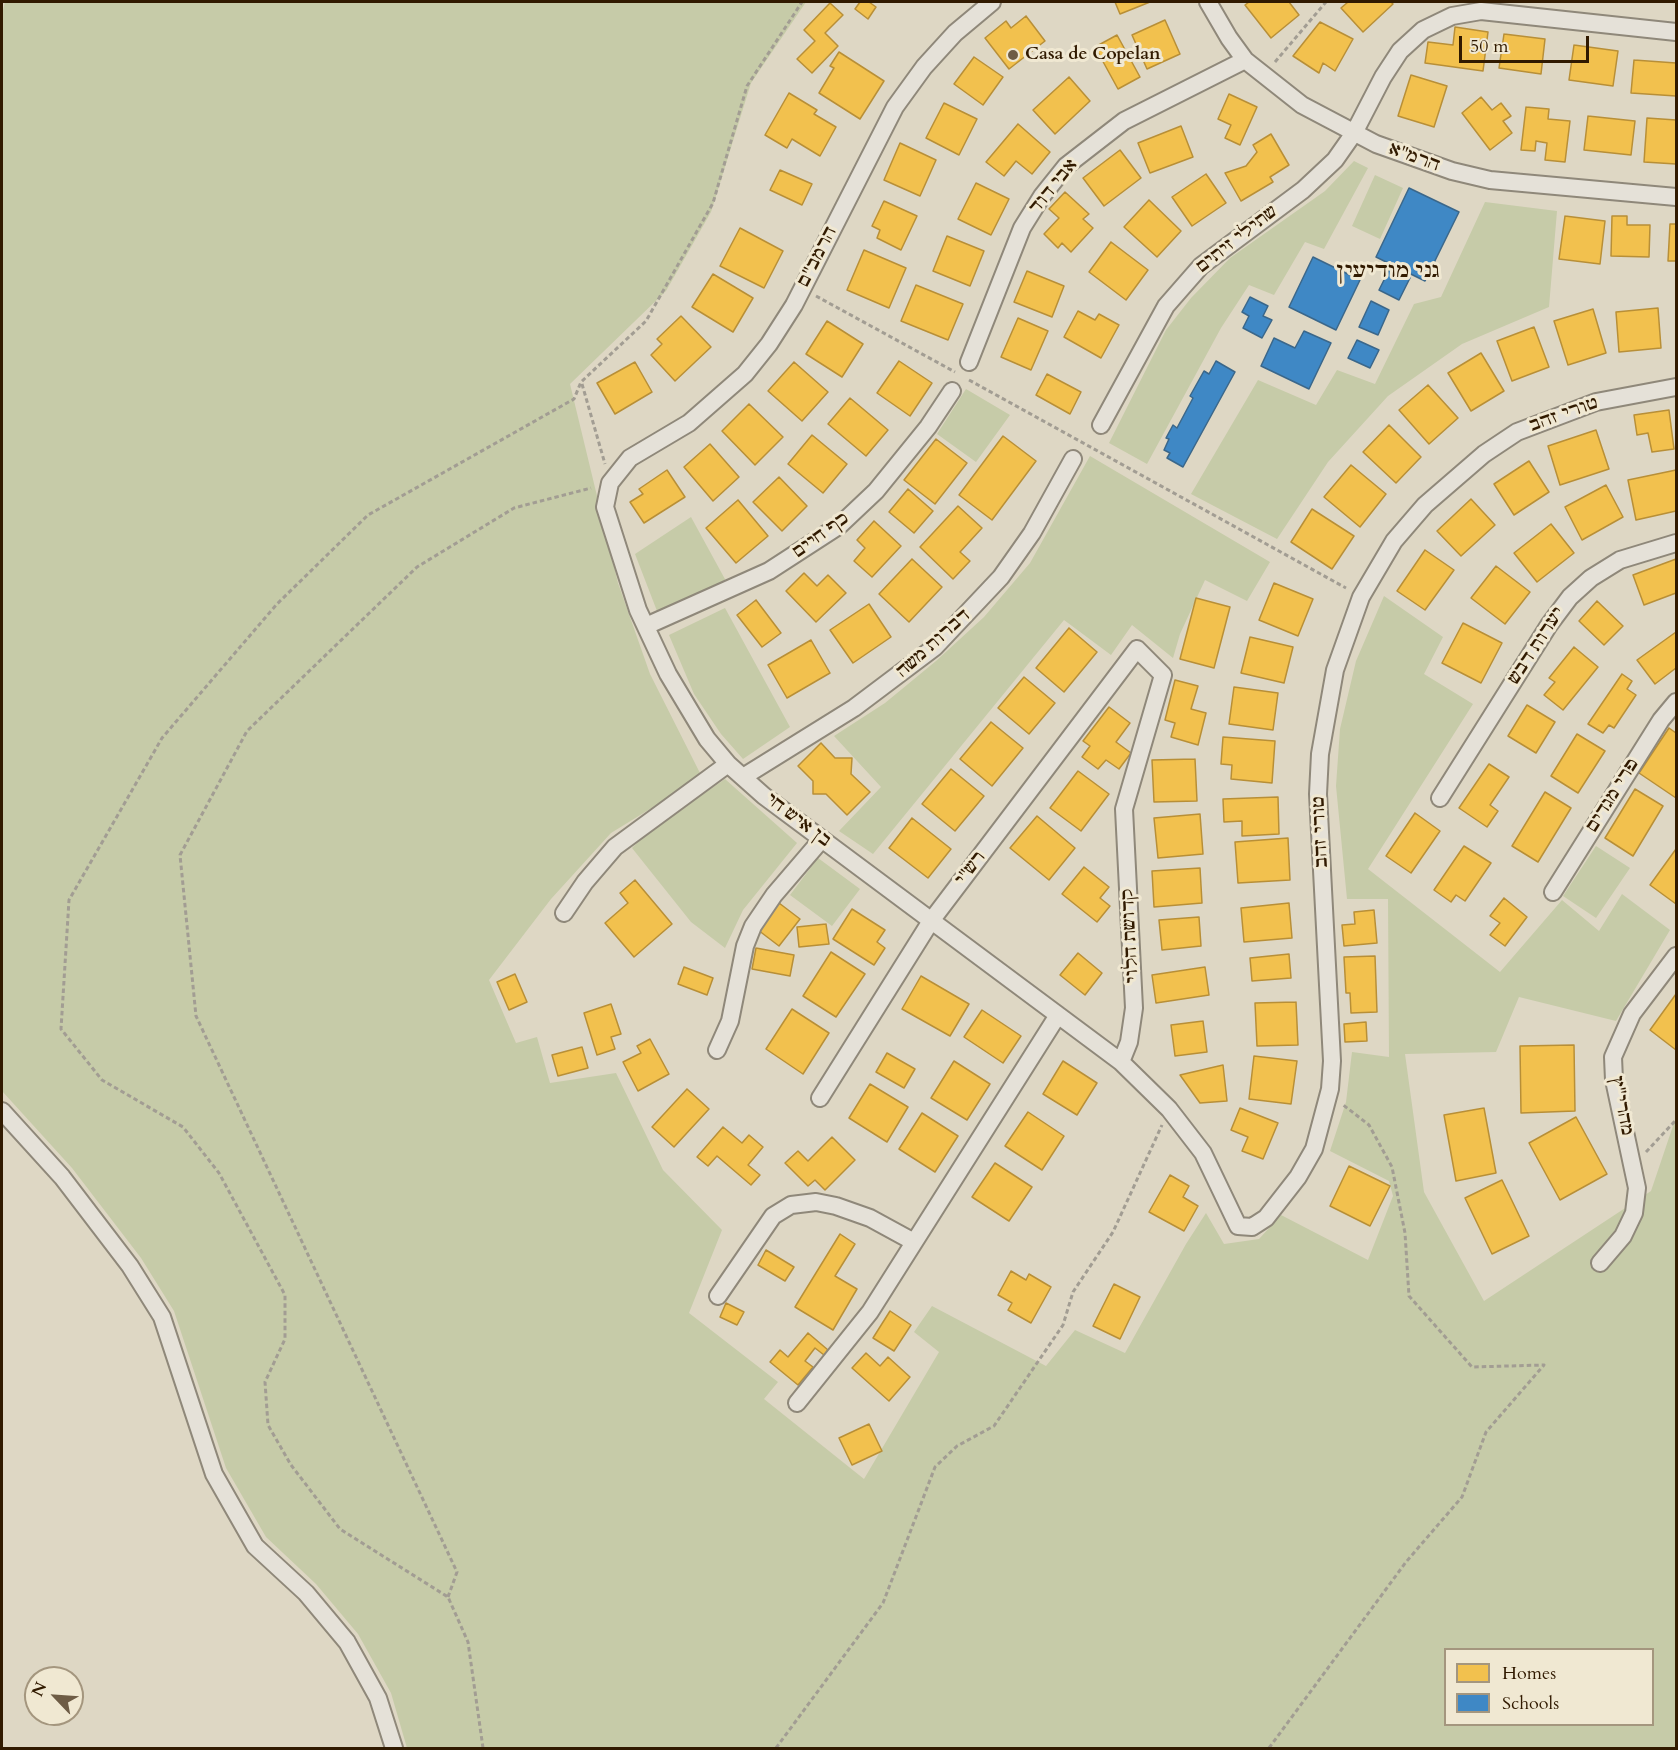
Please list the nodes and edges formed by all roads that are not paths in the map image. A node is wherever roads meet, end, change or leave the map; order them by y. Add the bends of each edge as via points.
1 (992, 2) edge
2 (1208, 2) edge
3 (1677, 32) edge
4 (1245, 60) junction
5 (1354, 133) junction
6 (1677, 196) edge
7 (969, 362) dead end
8 (1677, 387) edge
9 (952, 392) dead end
10 (1101, 425) road end
11 (1073, 459) road end
12 (610, 483) joint
13 (1677, 543) edge
14 (646, 626) junction
15 (1137, 649) joint
16 (1677, 702) edge
17 (728, 764) junction
18 (743, 777) junction
19 (1440, 798) dead end
20 (822, 839) junction
21 (1552, 892) dead end
22 (564, 913) dead end
23 (932, 921) junction
24 (1677, 956) edge
25 (1058, 1015) junction
26 (717, 1050) dead end
27 (1121, 1062) junction
28 (820, 1098) dead end
29 (2, 1110) edge
30 (914, 1242) junction
31 (1600, 1263) dead end
32 (718, 1296) dead end
33 (797, 1403) dead end
34 (394, 1749) edge

1 - 12 street, הרמב"ם via 955,33 895,107 803,288 769,344 745,374 689,423 630,458
2 - 4 street, הרמ"א
3 - 5 street, שתילי זיתים via 1481,11 1452,16 1423,30 1400,51
4 - 5 street, הרמ"א via 1302,105
4 - 7 street, אבי דוד via 1125,121 1066,166 1022,228
5 - 6 street, הרמ"א via 1414,160 1490,180
5 - 10 street, שתילי זיתים via 1321,175 1226,245 1182,286 1153,326
8 - 27 street, טורי זהב via 1586,405 1517,432 1452,479 1417,514 1394,541 1361,597 1335,670 1320,754 1318,794 1332,1061 1329,1094 1314,1149 1266,1218 1252,1227 1238,1226 1203,1153 1169,1109
9 - 14 street, כף חיים via 894,470 840,525 769,571
11 - 18 street, דברות משה via 1032,533 1000,577 935,647 854,708
12 - 14 street, בן איש חי via 608,517
13 - 19 street, יערות דבש via 1620,560 1590,578 1570,597
14 - 17 street, בן איש חי via 687,708
15 - 23 street, רש"י
15 - 27 street, קדושת הלוי via 1163,675 1124,809 1134,1008 1129,1042
16 - 21 street, פרי מגדים via 1661,720
17 - 18 street, בן איש חי
17 - 22 street via 615,847
18 - 20 street, בן איש חי
20 - 23 street, בן איש חי
20 - 26 street via 753,926 745,946 730,1021
23 - 25 street, בן איש חי
23 - 28 street, רש"י
24 - 31 street, מהרי"ץ via 1632,1014 1613,1057 1614,1080 1637,1188 1634,1213 1623,1236
25 - 27 street, בן איש חי
25 - 30 street
29 - 34 street via 62,1177 130,1266 162,1317 214,1474 255,1546 306,1593 347,1642 378,1698
30 - 32 street via 870,1218 836,1206 816,1202 791,1205 773,1216
30 - 33 street via 870,1312

